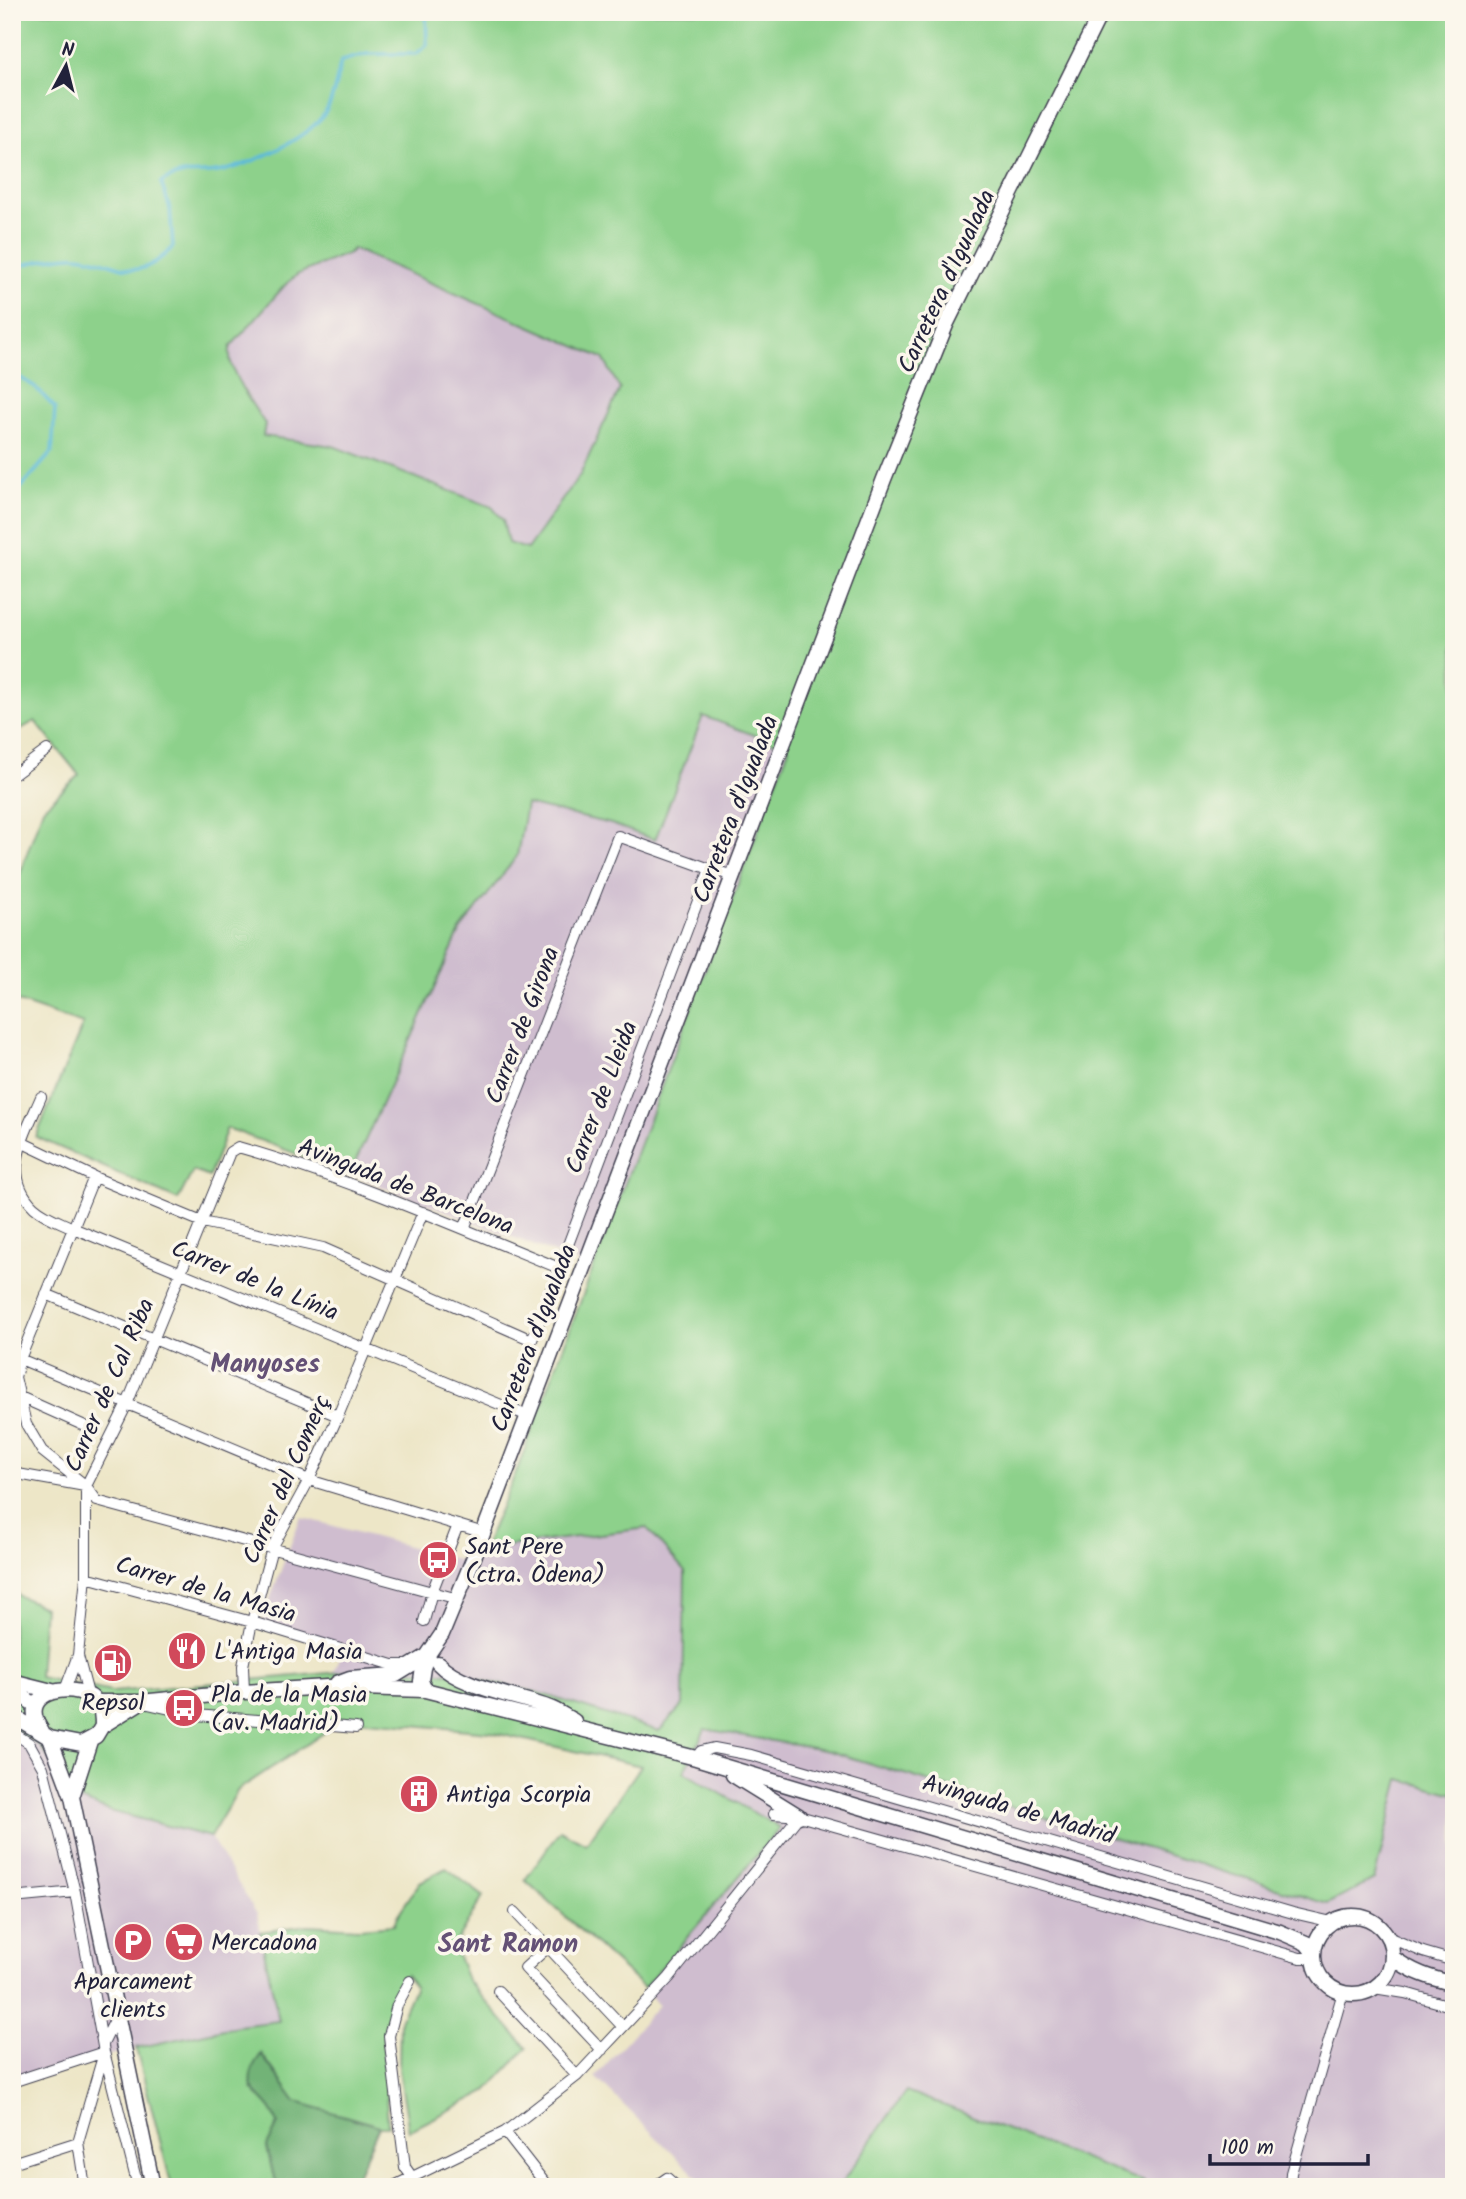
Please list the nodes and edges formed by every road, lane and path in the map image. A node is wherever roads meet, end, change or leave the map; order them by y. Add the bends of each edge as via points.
1 (1101, 12) edge
2 (47, 750) dead end
3 (12, 776) edge
4 (710, 869) junction
5 (734, 876) junction
6 (41, 1097) dead end
7 (21, 1142) junction
8 (238, 1147) joint
9 (94, 1177) junction
10 (423, 1212) junction
11 (202, 1222) junction
12 (74, 1228) junction
13 (464, 1229) junction
14 (559, 1268) junction
15 (180, 1272) junction
16 (395, 1280) junction
17 (46, 1294) junction
18 (155, 1338) junction
19 (366, 1349) junction
20 (20, 1359) junction
21 (18, 1396) junction
22 (127, 1404) junction
23 (338, 1416) junction
24 (528, 1416) junction
25 (85, 1426) dead end
26 (12, 1473) edge
27 (309, 1480) junction
28 (86, 1486) junction
29 (458, 1525) junction
30 (484, 1533) junction
31 (272, 1548) junction
32 (86, 1577) junction
33 (432, 1592) junction
34 (458, 1599) junction
35 (424, 1621) dead end
36 (252, 1622) junction
37 (78, 1655) junction
38 (425, 1662) junction
39 (12, 1681) edge
40 (327, 1687) junction
41 (12, 1689) edge
42 (425, 1690) junction
43 (58, 1691) junction
44 (244, 1692) junction
45 (92, 1698) junction
46 (140, 1702) junction
47 (12, 1706) edge
48 (34, 1709) junction
49 (12, 1715) edge
50 (102, 1726) junction
51 (356, 1728) dead end
52 (587, 1729) junction
53 (12, 1732) edge
54 (46, 1735) junction
55 (90, 1741) junction
56 (696, 1758) junction
57 (717, 1765) junction
58 (72, 1797) junction
59 (774, 1814) dead end
60 (799, 1815) junction
61 (75, 1819) junction
62 (57, 1821) junction
63 (75, 1892) junction
64 (12, 1898) edge
65 (515, 1912) dead end
66 (1327, 1927) junction
67 (1280, 1932) junction
68 (1388, 1937) junction
69 (548, 1947) junction
70 (1314, 1955) junction
71 (1392, 1957) junction
72 (1454, 1961) edge
73 (1423, 1975) junction
74 (410, 1982) dead end
75 (1379, 1984) junction
76 (1454, 1984) edge
77 (498, 1991) dead end
78 (1343, 1992) junction
79 (1454, 2007) edge
80 (117, 2016) junction
81 (623, 2027) junction
82 (103, 2048) junction
83 (602, 2050) junction
84 (577, 2076) junction
85 (12, 2082) edge
86 (505, 2132) junction
87 (78, 2142) junction
88 (12, 2163) edge
89 (412, 2176) junction
90 (85, 2187) edge
91 (138, 2187) edge
92 (153, 2187) edge
93 (392, 2187) edge
94 (419, 2187) edge
95 (548, 2187) edge
96 (654, 2187) edge
97 (677, 2187) edge
98 (1290, 2187) edge

1 - 5 street, Carretera d'Igualada via 946,325
2 - 3 street
4 - 5 street
4 - 13 street, Carrer de Girona via 618,836
4 - 14 street, Carrer de Lleida
5 - 24 street, Carretera d'Igualada
6 - 7 street, Carrer de la Línia
7 - 9 street
7 - 12 street, Carrer de la Línia via 15,1178 23,1195 36,1209
8 - 10 street, Avinguda de Barcelona
8 - 11 street, Carrer de Cal Riba via 230,1152
9 - 11 street
9 - 12 street
10 - 13 street, Avinguda de Barcelona
10 - 16 street, Carrer del Comerç
11 - 15 street, Carrer de Cal Riba
11 - 16 street via 323,1248
12 - 15 street, Carrer de la Línia
12 - 17 street
13 - 14 street, Avinguda de Barcelona
14 - 16 street, Carrer de Lleida via 531,1340
15 - 18 street, Carrer de Cal Riba
15 - 19 street, Carrer de la Línia
16 - 19 street, Carrer del Comerç
17 - 18 street
17 - 20 street
18 - 22 street, Carrer de Cal Riba
18 - 23 street
19 - 23 street, Carrer del Comerç
19 - 24 street, Carrer de la Línia
20 - 21 street via 15,1377
20 - 22 street
21 - 25 street
21 - 28 street via 26,1424 42,1451
22 - 27 street
22 - 28 street, Carrer de Cal Riba
23 - 27 street, Carrer del Comerç
24 - 30 street, Carretera d'Igualada
26 - 28 street
27 - 29 street
27 - 31 street, Carrer del Comerç
28 - 31 street via 97,1501
28 - 32 street, Carrer de Cal Riba
29 - 30 street
29 - 33 street
30 - 34 street, Carretera d'Igualada
31 - 33 street
31 - 36 street, Carrer del Comerç
32 - 36 street, Carrer de la Masia
32 - 37 street, Carrer de Cal Riba
33 - 34 street
33 - 35 street
34 - 38 street, Carretera d'Igualada
36 - 38 street, Carrer de la Masia via 393,1665
36 - 44 street, Carrer del Comerç via 243,1666
37 - 43 street, Carrer de Cal Riba
37 - 45 street, Carrer de Cal Riba
38 - 40 street via 396,1675 350,1678
38 - 42 street, Carretera d'Igualada via 432,1680
38 - 52 street via 460,1679 553,1709
39 - 43 street
40 - 42 street, Avinguda de Madrid
40 - 44 street
41 - 48 street
42 - 52 street, Avinguda de Madrid
43 - 45 street
43 - 48 street via 42,1696
44 - 46 street
45 - 46 street
45 - 50 street via 101,1712
46 - 50 street
46 - 51 street via 196,1715
47 - 48 street
48 - 54 street via 36,1722
49 - 54 street
50 - 55 street
52 - 56 street, Avinguda de Madrid
53 - 62 street via 38,1755
54 - 55 street via 69,1744
54 - 58 street
55 - 58 street
56 - 57 street, Avinguda de Madrid
56 - 66 street, Avinguda de Madrid via 713,1748 751,1755 1293,1913
57 - 60 street
57 - 67 street, Avinguda de Madrid
58 - 61 street
59 - 60 street
60 - 70 street via 1300,1958
60 - 81 street via 669,1978
61 - 62 street
61 - 80 street
62 - 63 street
63 - 64 street
63 - 82 street
65 - 69 street
66 - 67 street, Avinguda de Madrid via 1309,1934
66 - 68 street via 1351,1916 1364,1917
66 - 70 street
67 - 70 street, Avinguda de Madrid via 1306,1943
68 - 71 street
68 - 72 street
69 - 81 street
69 - 83 street via 525,1968
70 - 78 street via 1326,1983
71 - 73 street
71 - 75 street
73 - 75 street via 1402,1975
73 - 76 street
74 - 89 street via 397,2005 389,2036 405,2167
75 - 78 street via 1359,1993
75 - 79 street
77 - 84 street
78 - 98 street
80 - 82 street
80 - 92 street
81 - 83 street
82 - 85 street
82 - 87 street
82 - 91 street
83 - 84 street
84 - 86 street
86 - 89 street
86 - 95 street
87 - 88 street
87 - 90 street
89 - 93 street
89 - 94 street
96 - 97 street via 667,2178

